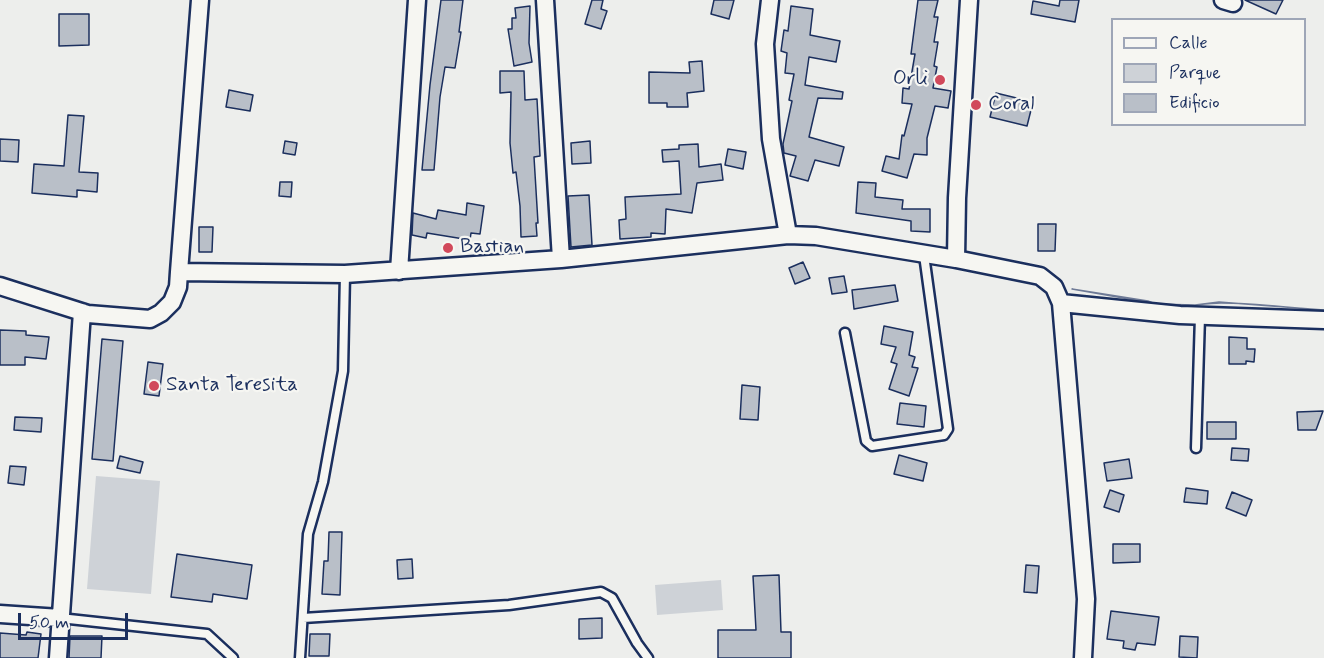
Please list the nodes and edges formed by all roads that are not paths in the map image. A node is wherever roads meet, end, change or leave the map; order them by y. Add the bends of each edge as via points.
1 (200, 0) edge
2 (417, 0) edge
3 (540, 0) edge
4 (545, 0) edge
5 (770, 0) edge
6 (969, 0) edge
7 (788, 235) junction
8 (924, 255) junction
9 (561, 259) junction
10 (956, 259) junction
11 (399, 271) junction
12 (179, 272) junction
13 (345, 274) junction
14 (0, 286) edge
15 (1061, 303) junction
16 (82, 312) junction
17 (1200, 316) junction
18 (1324, 320) edge
19 (845, 333) dead end
20 (1196, 448) dead end
21 (0, 614) edge
22 (60, 618) junction
23 (303, 618) junction
24 (58, 658) edge
25 (233, 658) edge
26 (300, 658) edge
27 (648, 658) edge
28 (1083, 658) edge

1 - 12 street
2 - 11 street
3 - 4 street
4 - 9 street
5 - 7 street via 765,44 771,139
6 - 10 street
7 - 8 street via 816,236
7 - 9 street
8 - 10 street
8 - 19 lane via 948,429 944,435 872,446 866,441
9 - 11 street
10 - 15 street via 1040,276 1054,287
11 - 13 street
12 - 13 street
12 - 16 street via 172,302 150,319
13 - 23 lane via 343,371 325,471 308,534
14 - 16 street
15 - 17 street
15 - 28 street via 1086,599
16 - 22 street
17 - 18 street
17 - 20 lane
21 - 22 street
22 - 24 street
22 - 25 lane via 207,634
23 - 26 lane
23 - 27 lane via 509,605 601,592 612,598

